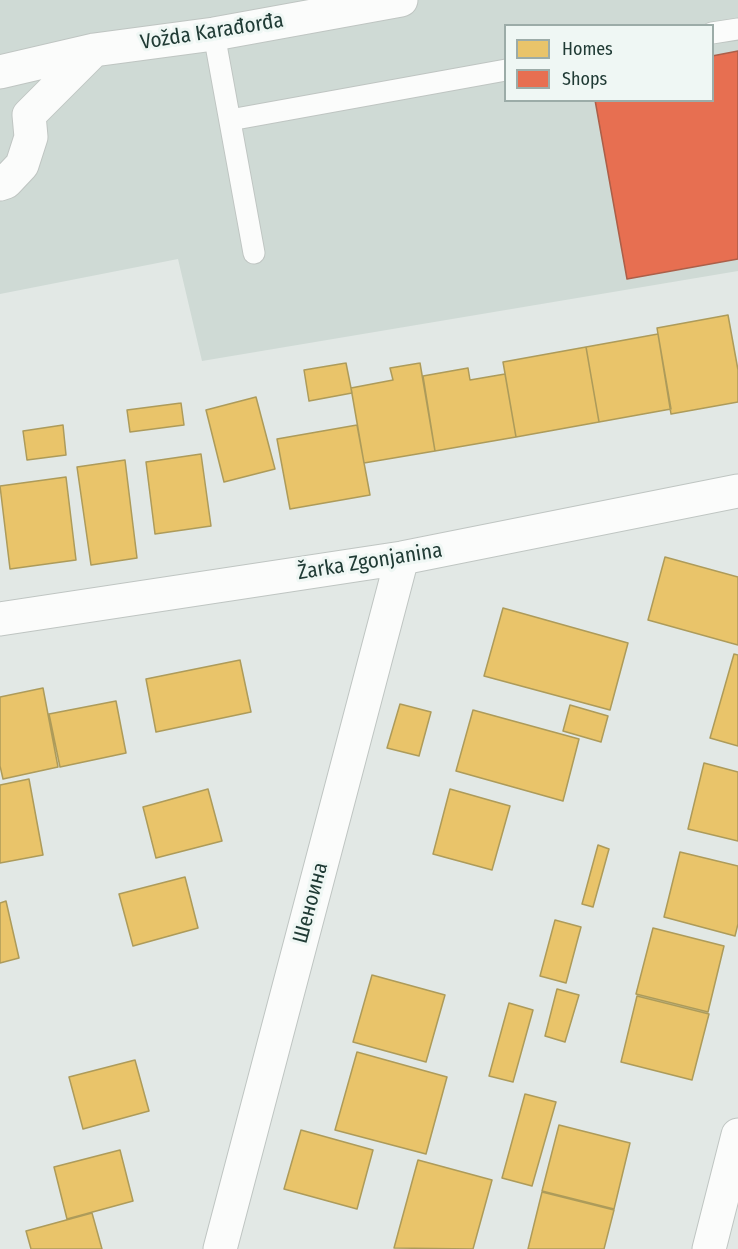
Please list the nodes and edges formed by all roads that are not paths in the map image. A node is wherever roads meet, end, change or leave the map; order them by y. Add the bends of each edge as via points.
1 (401, 0) edge
2 (738, 29) edge
3 (714, 33) edge
4 (214, 34) junction
5 (94, 50) junction
6 (504, 70) edge
7 (0, 72) edge
8 (230, 120) junction
9 (0, 184) edge
10 (254, 253) dead end
11 (738, 491) edge
12 (402, 558) junction
13 (0, 619) edge
14 (738, 1135) edge
15 (220, 1249) edge
16 (709, 1249) edge

1 - 4 street, Vožda Karađorđa
2 - 3 lane
4 - 5 street, Vožda Karađorđa
4 - 8 lane
5 - 7 street, Vožda Karađorđa
5 - 9 street via 29,115 32,137 22,165
6 - 8 lane
8 - 10 lane
11 - 12 street, Žarka Zgonjanina
12 - 13 street, Žarka Zgonjanina
12 - 15 street, Шеноина
14 - 16 street

